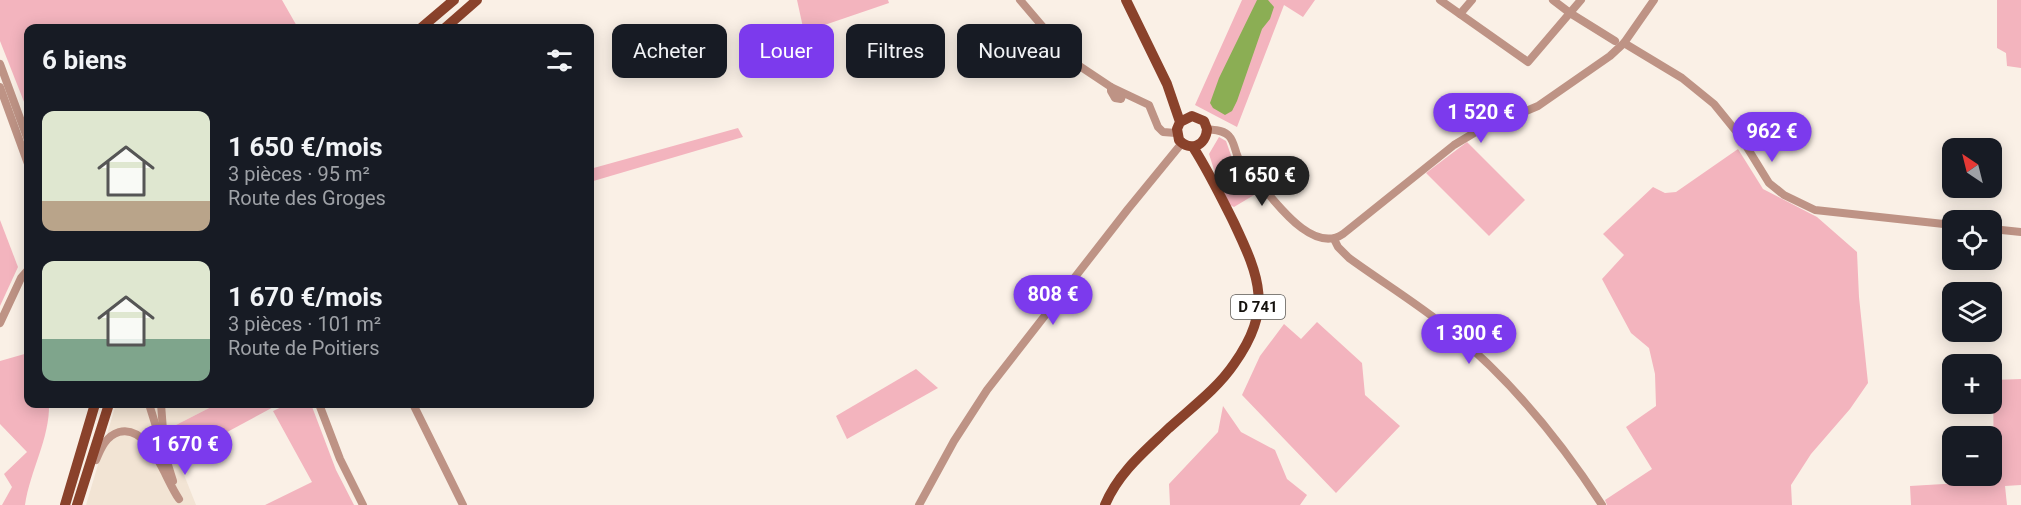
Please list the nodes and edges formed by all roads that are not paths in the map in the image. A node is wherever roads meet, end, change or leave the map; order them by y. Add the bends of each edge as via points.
1 (454, 0) edge
2 (477, 0) edge
3 (1020, 0) edge
4 (1126, 0) edge
5 (1440, 0) edge
6 (1472, 0) edge
7 (1553, 0) edge
8 (1581, 0) edge
9 (1654, 0) edge
10 (1570, 13) junction
11 (1460, 14) junction
12 (426, 24) edge
13 (450, 24) edge
14 (1620, 42) junction
15 (0, 64) edge
16 (1167, 84) junction
17 (0, 87) edge
18 (1192, 116) junction
19 (1178, 127) junction
20 (24, 129) edge
21 (1207, 129) junction
22 (1193, 144) junction
23 (24, 154) edge
24 (1942, 224) edge
25 (2002, 230) edge
26 (2021, 232) edge
27 (1334, 239) junction
28 (24, 275) edge
29 (0, 323) edge
30 (94, 408) edge
31 (108, 408) edge
32 (150, 408) edge
33 (161, 408) edge
34 (321, 408) edge
35 (415, 408) edge
36 (167, 461) junction
37 (181, 502) edge
38 (65, 505) edge
39 (78, 505) edge
40 (363, 505) edge
41 (464, 505) edge
42 (919, 505) edge
43 (1105, 505) edge
44 (1602, 505) edge

1 - 12 main road
2 - 13 main road
3 - 19 street via 1072,61 1111,87 1149,105 1163,132
4 - 16 main road
5 - 11 street
6 - 11 street
7 - 10 street
8 - 10 street
9 - 14 street
10 - 11 street via 1528,62
10 - 14 street
14 - 24 street via 1682,78 1714,104 1740,136 1769,183 1784,195 1815,210
14 - 27 street via 1610,56 1538,106 1454,145
15 - 20 street
16 - 18 main road
16 - 19 main road
17 - 23 street
18 - 19 main road
18 - 21 main road via 1200,118
19 - 22 main road
21 - 22 main road
21 - 27 street via 1230,136 1241,162 1296,224 1310,234
22 - 42 street via 1128,209 987,390
22 - 43 main road, D 741 via 1257,278 1259,304 1254,326 1226,375 1134,462
25 - 26 street
27 - 44 street via 1349,258 1470,346 1555,438
28 - 29 street
30 - 38 main road
31 - 39 main road
32 - 36 street
33 - 36 street
34 - 40 street
35 - 41 street
36 - 37 street
37 - 39 street via 149,445 137,434 125,431 111,435 102,446

